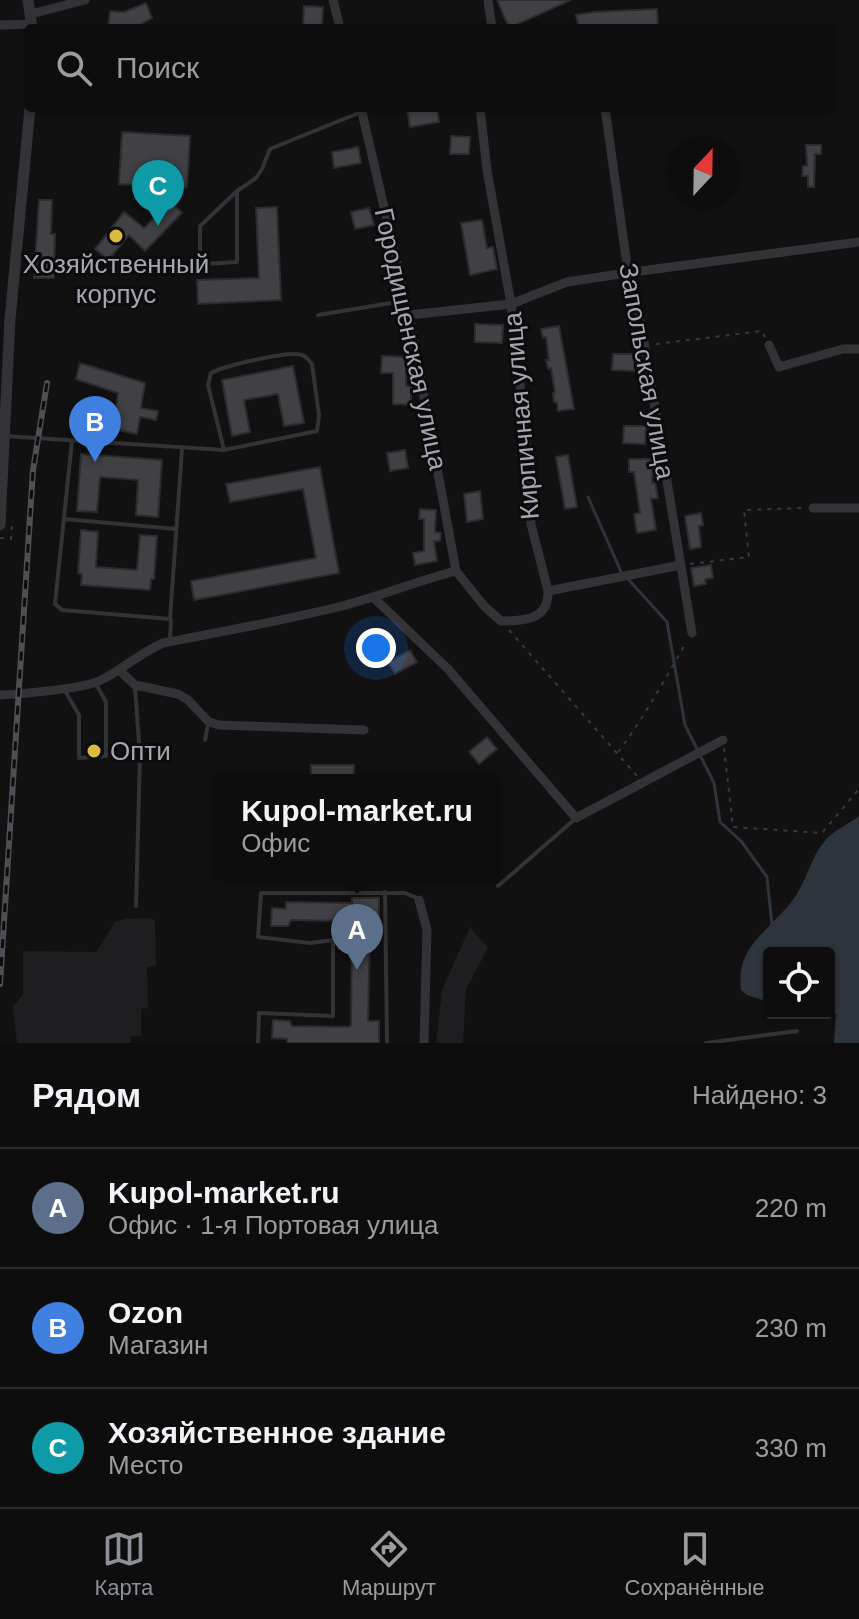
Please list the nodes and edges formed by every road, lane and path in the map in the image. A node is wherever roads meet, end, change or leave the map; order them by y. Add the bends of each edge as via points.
1 (28, 0) edge
2 (85, 0) edge
3 (333, 0) edge
4 (488, 0) edge
5 (32, 22) edge
6 (339, 24) edge
7 (491, 24) edge
8 (0, 25) edge
9 (30, 112) edge
10 (356, 112) edge
11 (361, 112) edge
12 (480, 112) edge
13 (606, 112) edge
14 (237, 191) junction
15 (859, 242) edge
16 (628, 272) junction
17 (405, 301) junction
18 (511, 304) junction
19 (318, 315) dead end
20 (409, 315) junction
21 (5, 319) edge
22 (769, 345) joint
23 (645, 346) junction
24 (859, 349) edge
25 (5, 436) junction
26 (72, 441) junction
27 (182, 449) junction
28 (224, 450) junction
29 (813, 508) joint
30 (859, 508) edge
31 (0, 512) edge
32 (64, 519) junction
33 (6, 524) edge
34 (176, 529) junction
35 (0, 538) edge
36 (681, 565) junction
37 (456, 571) junction
38 (548, 591) junction
39 (373, 597) junction
40 (170, 619) junction
41 (501, 621) junction
42 (692, 633) joint
43 (170, 641) junction
44 (119, 670) junction
45 (95, 683) junction
46 (135, 685) junction
47 (63, 687) junction
48 (0, 695) edge
49 (209, 722) junction
50 (364, 730) dead end
51 (205, 740) dead end
52 (723, 740) joint
53 (617, 753) junction
54 (643, 783) junction
55 (859, 789) edge
56 (576, 818) junction
57 (498, 886) dead end
58 (385, 892) junction
59 (419, 900) joint
60 (136, 906) dead end
61 (797, 1031) dead end
62 (258, 1043) edge
63 (387, 1043) edge
64 (424, 1043) edge
65 (706, 1043) edge

1 - 5 street
2 - 5 street
3 - 6 street
4 - 7 street
5 - 8 street
9 - 21 street
10 - 14 lane via 274,146 256,178
11 - 17 street, Городищенская улица
12 - 18 street, Кирпичная улица
13 - 16 street, Запольская улица
14 - 14 lane via 200,226 203,264 237,262
15 - 16 street
16 - 18 street via 567,282
16 - 23 street, Запольская улица
17 - 19 lane
17 - 20 street, Городищенская улица
18 - 20 street
18 - 38 street, Кирпичная улица via 531,524
20 - 37 street, Городищенская улица
21 - 25 street
22 - 23 path via 762,331
22 - 24 street via 779,367
23 - 36 street, Запольская улица
25 - 26 lane
25 - 31 street
26 - 27 lane
26 - 32 lane
27 - 28 lane
27 - 34 lane
28 - 28 lane via 317,431 308,359 288,355 211,373 208,385
29 - 30 street
29 - 36 path via 744,510 749,557
31 - 33 street
32 - 34 lane
32 - 40 lane via 58,607
33 - 35 path via 11,539
34 - 40 lane
36 - 38 street
36 - 42 street, Запольская улица
37 - 39 street
37 - 41 street
38 - 41 street via 543,611 533,618
39 - 43 street
39 - 56 street via 448,669
40 - 43 lane
41 - 53 path
42 - 53 path via 644,718
43 - 44 street
44 - 45 street
44 - 46 street
45 - 47 street
45 - 47 lane via 106,702 106,756 79,758 79,715
46 - 49 street via 178,694
46 - 60 lane via 140,756
47 - 48 street
49 - 50 street
49 - 51 lane
52 - 54 street
52 - 55 path via 733,827 822,833
53 - 54 path
54 - 56 street
56 - 57 lane
58 - 59 lane via 409,893
58 - 62 lane via 261,893 258,937 333,940 333,1016 259,1013
58 - 63 lane
59 - 64 street via 427,930
61 - 65 lane

